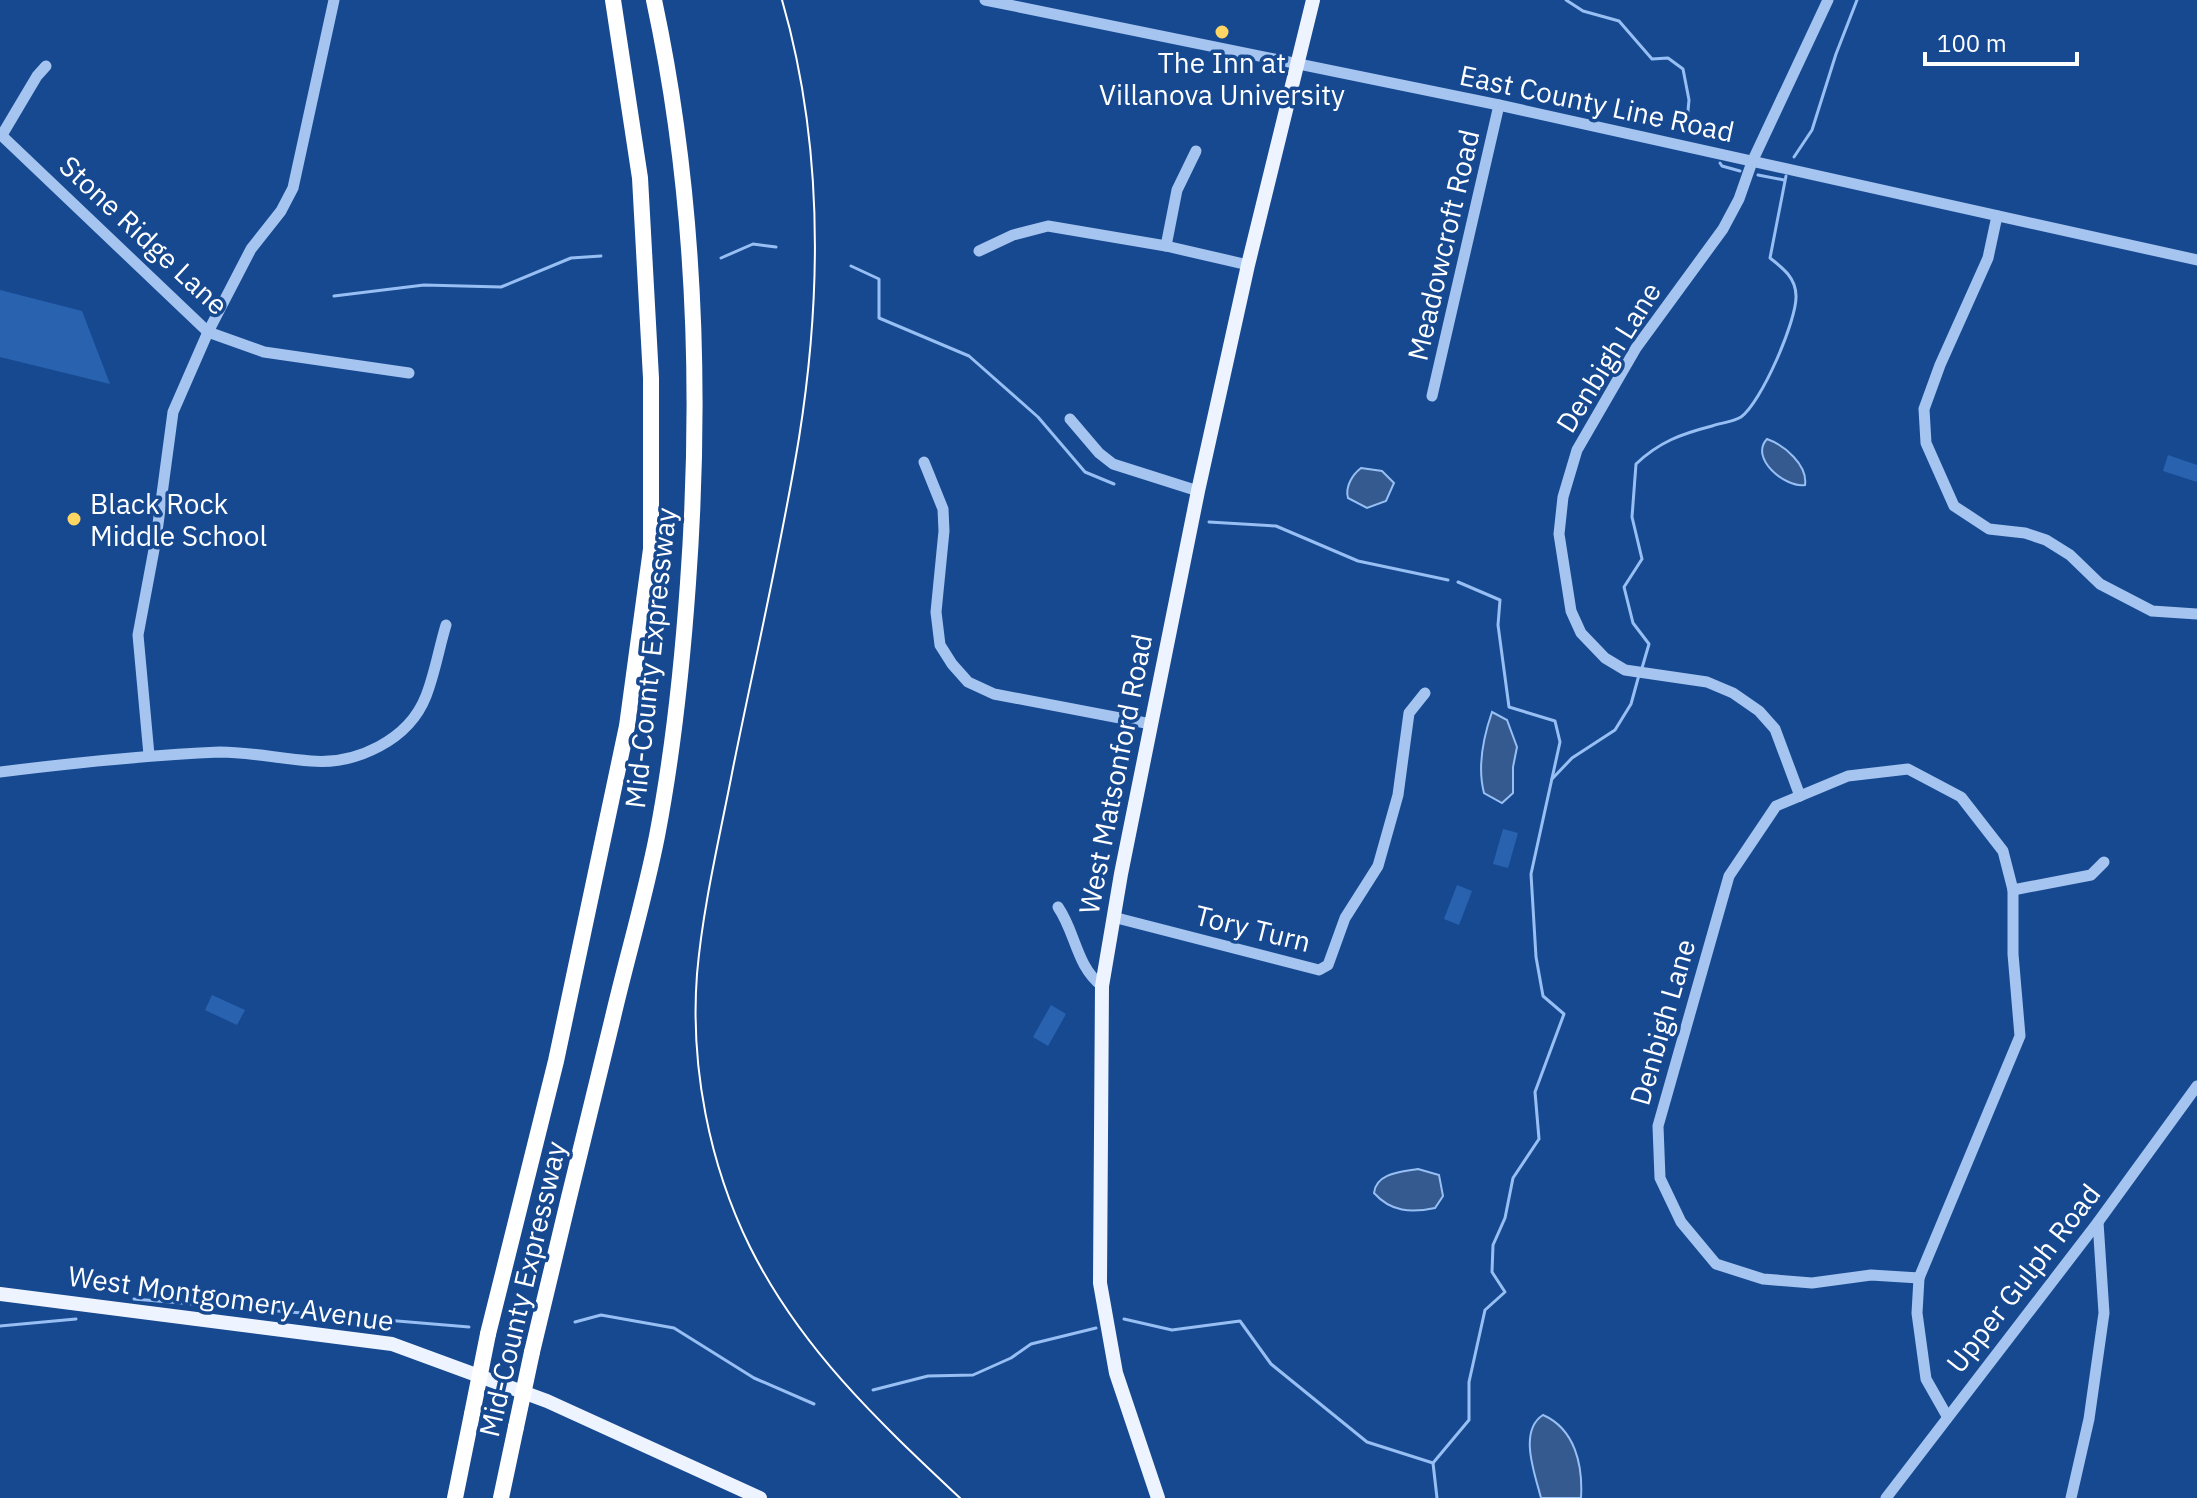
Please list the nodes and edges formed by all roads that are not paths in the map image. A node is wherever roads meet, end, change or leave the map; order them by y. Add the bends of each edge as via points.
1 (334, 0) edge
2 (613, 0) edge
3 (654, 0) edge
4 (985, 0) edge
5 (1313, 0) edge
6 (1828, 0) edge
7 (1295, 65) junction
8 (46, 66) dead end
9 (1499, 105) junction
10 (1, 134) edge
11 (1196, 151) dead end
12 (1752, 162) junction
13 (1997, 216) junction
14 (1166, 246) junction
15 (979, 251) dead end
16 (2197, 260) edge
17 (1248, 265) junction
18 (208, 332) junction
19 (409, 373) dead end
20 (1432, 396) dead end
21 (1070, 419) dead end
22 (924, 462) dead end
23 (1198, 491) junction
24 (2197, 614) edge
25 (446, 625) dead end
26 (1425, 693) dead end
27 (1151, 724) junction
28 (149, 755) junction
29 (0, 772) edge
30 (1800, 796) junction
31 (2104, 862) dead end
32 (2013, 890) junction
33 (1058, 907) dead end
34 (1113, 917) junction
35 (1102, 986) junction
36 (2197, 1086) edge
37 (2098, 1222) junction
38 (1919, 1278) junction
39 (0, 1294) edge
40 (1947, 1416) junction
41 (455, 1498) edge
42 (501, 1498) edge
43 (760, 1498) edge
44 (1158, 1498) edge
45 (1886, 1498) edge
46 (2071, 1498) edge

1 - 18 street via 293,188 251,249
2 - 41 highway, Mid-County Expressway, bridge via 640,178 651,378 651,549 627,726
3 - 42 highway, Mid-County Expressway, bridge via 676,127 691,294 696,448 684,637 656,838
4 - 7 street, East County Line Road
5 - 7 main road, West Matsonford Road
6 - 12 street, Denbigh Lane
7 - 9 street, East County Line Road
7 - 17 main road, West Matsonford Road
8 - 10 street
9 - 12 street, East County Line Road
9 - 20 street, Meadowcroft Road
10 - 18 street, Stone Ridge Lane
11 - 14 street via 1177,190
12 - 13 street, East County Line Road
12 - 30 street, Denbigh Lane via 1723,229 1636,348 1577,450 1559,534 1571,611 1581,633 1625,670 1707,682 1759,711 1775,729
13 - 16 street, East County Line Road
13 - 24 street via 1988,258 1924,409 1926,443 1954,506 1989,529 2046,540 2100,584 2152,611
14 - 15 street via 1048,226
14 - 17 street
17 - 23 main road, West Matsonford Road
18 - 19 street, Stone Ridge Lane via 264,352
18 - 28 street via 173,412 138,635
21 - 23 street via 1113,464
22 - 27 street via 943,509 936,612 940,645 952,664 968,682 994,694
23 - 27 main road, West Matsonford Road
25 - 28 street via 426,697 395,736 373,750 312,762 229,752
26 - 34 street, Tory Turn via 1409,713 1398,795 1378,866 1345,918 1328,965 1319,970
27 - 34 main road, West Matsonford Road
28 - 29 street
30 - 32 street, Denbigh Lane via 1848,776 1908,769 1961,797 2003,851
30 - 38 street, Denbigh Lane via 1776,806 1729,876 1658,1126 1660,1178 1681,1222 1716,1264 1763,1279 1812,1283 1871,1275
31 - 32 street via 2091,875
32 - 38 street, Denbigh Lane via 2020,1036
33 - 35 street via 1081,963
34 - 35 main road, West Matsonford Road
35 - 44 main road, West Matsonford Road via 1100,1283 1116,1373
36 - 37 street, Upper Gulph Road
37 - 40 street, Upper Gulph Road
37 - 46 street via 2104,1313
38 - 40 street, Denbigh Lane via 1917,1313 1926,1379
39 - 43 main road, West Montgomery Avenue via 392,1344 547,1401
40 - 45 street, Upper Gulph Road

